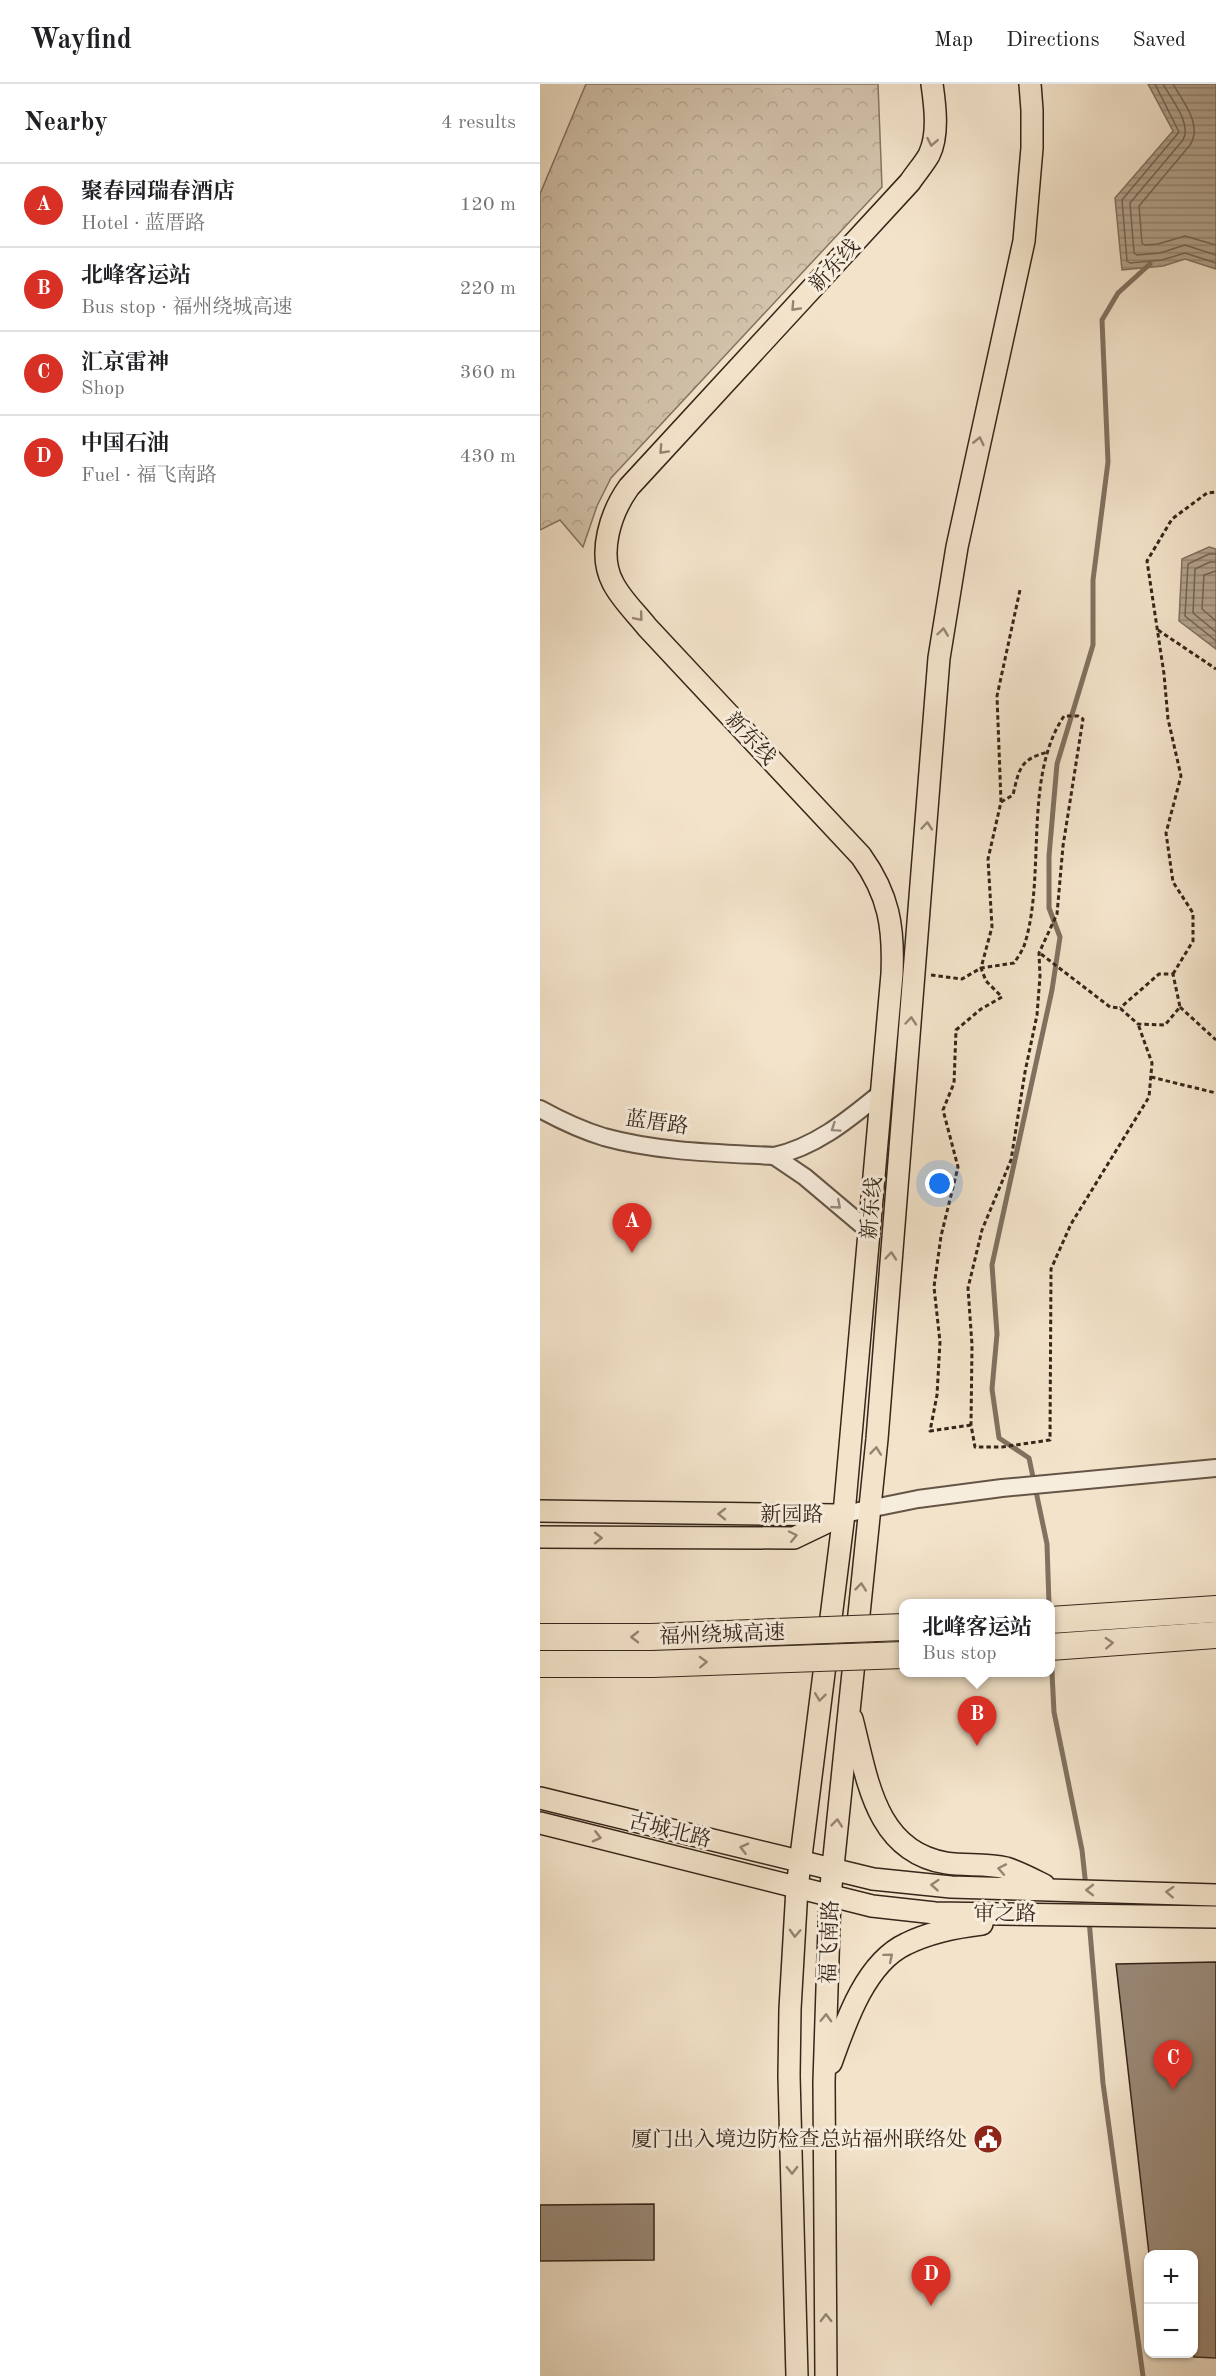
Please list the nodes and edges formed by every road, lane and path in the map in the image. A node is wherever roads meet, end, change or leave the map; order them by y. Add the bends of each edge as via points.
1 (932, 84) edge
2 (1030, 84) edge
3 (1216, 492) edge
4 (1020, 590) dead end
5 (1158, 630) junction
6 (1216, 669) edge
7 (1048, 752) junction
8 (1001, 802) junction
9 (1039, 952) junction
10 (981, 968) junction
11 (915, 972) junction
12 (1173, 974) junction
13 (1180, 1007) junction
14 (1120, 1008) junction
15 (1138, 1024) junction
16 (1216, 1040) edge
17 (1151, 1077) junction
18 (881, 1093) junction
19 (1216, 1094) edge
20 (540, 1108) edge
21 (774, 1155) junction
22 (869, 1231) junction
23 (971, 1425) junction
24 (1216, 1468) edge
25 (870, 1509) junction
26 (540, 1511) edge
27 (844, 1515) junction
28 (540, 1537) edge
29 (1216, 1609) edge
30 (1055, 1620) edge
31 (899, 1627) edge
32 (540, 1637) edge
33 (1216, 1637) edge
34 (1055, 1647) edge
35 (899, 1655) edge
36 (540, 1664) edge
37 (849, 1706) junction
38 (540, 1798) edge
39 (540, 1823) edge
40 (800, 1863) junction
41 (833, 1871) junction
42 (797, 1888) junction
43 (1056, 1890) junction
44 (1216, 1894) edge
45 (830, 1896) junction
46 (1057, 1913) junction
47 (1216, 1917) edge
48 (824, 2082) junction
49 (831, 2374) edge
50 (797, 2376) edge

1 -> 18 main road, 新东线 via 933,143 921,167 629,487 612,519 606,554 609,575 622,597 851,844 877,881 888,910 893,946
11 -> 2 main road, 新东线 via 941,646 959,536 1024,241 1032,148
3 - 5 path via 1208,493 1172,519 1147,561
4 - 8 path via 997,696
5 - 6 path
5 - 12 path via 1168,719 1181,776 1166,833 1173,882 1193,913 1193,941
7 - 8 path via 1032,756 1019,768 1013,795
7 - 9 path via 1052,733 1064,716 1083,719 1063,846 1057,914
7 - 10 path via 1025,944 1014,963
8 - 10 path via 988,859 992,927
9 - 14 path via 1110,1006
9 - 23 path via 1037,1015 1011,1160 982,1230 969,1288
10 - 11 path via 962,979
10 - 23 path via 986,981 1002,996 956,1030 954,1083 943,1110 958,1167 940,1236 934,1287 940,1342 930,1431
25 -> 11 main road, 新东线
12 - 13 path
12 - 14 path via 1159,974
13 - 15 path via 1166,1025
13 - 16 path
14 - 15 path
15 - 17 path via 1152,1063
17 - 19 path
17 - 23 path via 1149,1097 1071,1224 1051,1269 1050,1440 975,1447
18 -> 21 street via 827,1133 794,1151
18 - 22 main road, 新东线
20 - 21 street, 蓝厝路 via 605,1137 657,1147
21 -> 22 street
22 - 27 main road, 新东线
24 - 25 street via 1002,1488
25 - 27 street
37 -> 25 main road, 福飞南路
27 -> 26 main road, 新园路
28 -> 27 main road, 新园路 via 794,1538
27 -> 40 main road, 福飞南路
29 - 30 highway
31 -> 32 highway, 福州绕城高速, bridge via 651,1637
34 -> 33 highway
36 -> 35 highway, 福州绕城高速, bridge
41 -> 37 main road, 福飞南路
43 -> 37 main road via 1006,1868 931,1859 888,1829 875,1804
40 -> 38 main road, 古城北路
39 -> 42 main road, 古城北路
40 - 41 main road, 审之路
40 - 42 main road, 福飞南路
43 -> 41 main road, 审之路 via 925,1885
41 - 45 main road, 福飞南路
42 - 45 main road, 审之路
42 -> 50 main road, 福飞南路 via 789,2076
44 -> 43 main road, 审之路
45 - 46 main road, 审之路 via 917,1912
48 -> 45 main road, 福飞南路
46 - 47 main road, 审之路
48 -> 46 main road via 859,1995 878,1966 904,1944 949,1928
49 -> 48 main road, 福飞南路

